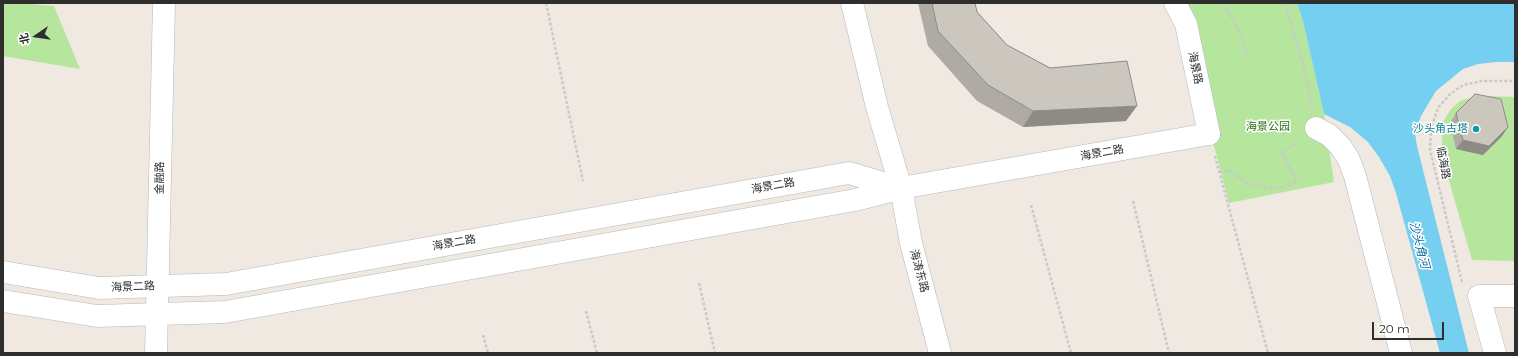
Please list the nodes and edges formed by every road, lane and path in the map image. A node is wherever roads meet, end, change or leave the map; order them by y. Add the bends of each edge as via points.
1 (164, 3) edge
2 (546, 3) edge
3 (852, 3) edge
4 (1175, 3) edge
5 (1223, 3) edge
6 (1284, 3) edge
7 (1249, 57) dead end
8 (1515, 81) edge
9 (1316, 128) joint
10 (1209, 134) junction
11 (1282, 153) dead end
12 (1219, 172) junction
13 (583, 181) dead end
14 (901, 188) junction
15 (1133, 201) dead end
16 (1030, 205) dead end
17 (3, 272) edge
18 (699, 283) dead end
19 (157, 286) junction
20 (1479, 296) junction
21 (1515, 296) edge
22 (3, 301) edge
23 (586, 310) dead end
24 (157, 314) junction
25 (483, 335) dead end
26 (156, 353) edge
27 (488, 353) edge
28 (597, 353) edge
29 (715, 353) edge
30 (940, 353) edge
31 (1071, 353) edge
32 (1169, 353) edge
33 (1268, 353) edge
34 (1402, 353) edge
35 (1495, 353) edge

1 - 19 street, 金融路
2 - 13 path
3 - 14 street, 海涛东路 via 877,107
4 - 10 street, 海景路 via 1186,24
5 - 7 path via 1235,23
6 - 9 path via 1304,67
8 - 20 path, 临海路 via 1463,84 1438,108 1431,128 1430,150 1463,288
9 - 34 street via 1329,135 1349,160
10 - 12 path
10 - 14 street, 海景二路
11 - 12 path via 1297,182 1270,188 1247,183 1229,170
12 - 33 path
14 - 19 street, 海景二路 via 849,173 226,284
14 - 24 street, 海景二路 via 855,200 225,312
14 - 30 street, 海涛东路 via 911,243
15 - 32 path
16 - 31 path
17 - 19 street, 海景二路 via 99,288
18 - 29 path
19 - 24 street, 金融路
20 - 21 street
20 - 35 street
22 - 24 street, 海景二路 via 97,316
23 - 28 path
24 - 26 street, 金融路
25 - 27 path

